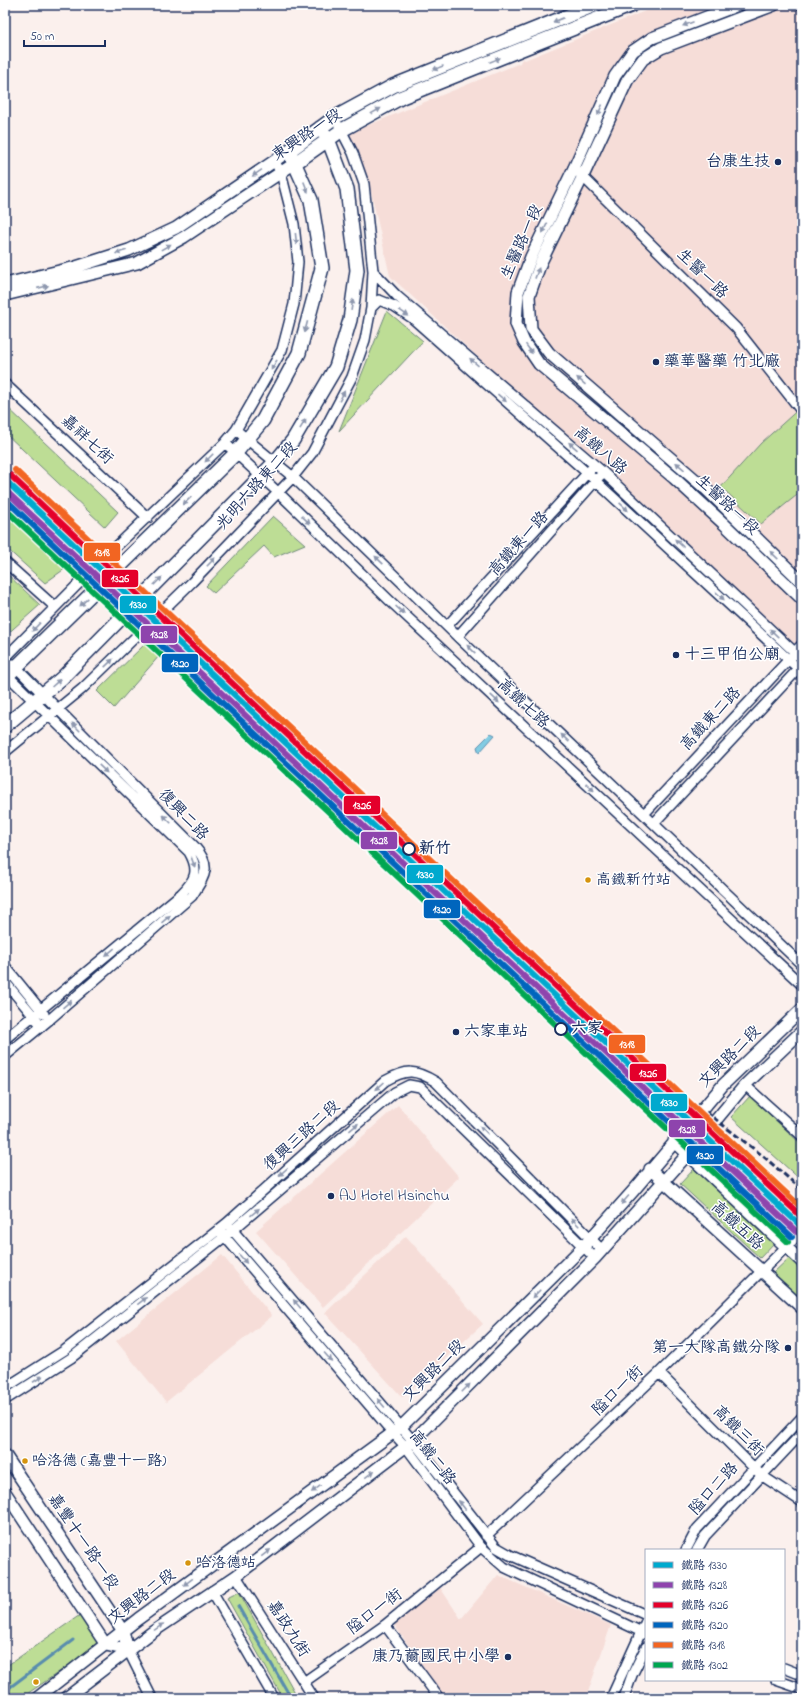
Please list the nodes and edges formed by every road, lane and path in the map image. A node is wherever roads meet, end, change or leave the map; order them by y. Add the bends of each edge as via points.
1 (595, 5) edge
2 (632, 5) edge
3 (738, 5) edge
4 (774, 5) edge
5 (334, 118) junction
6 (320, 128) junction
7 (342, 130) junction
8 (328, 139) junction
9 (292, 157) junction
10 (275, 162) junction
11 (574, 168) junction
12 (281, 173) junction
13 (583, 176) junction
14 (373, 271) junction
15 (5, 284) edge
16 (5, 296) edge
17 (371, 308) junction
18 (5, 384) edge
19 (799, 408) dead end
20 (236, 430) junction
21 (642, 433) junction
22 (248, 440) junction
23 (632, 443) junction
24 (225, 444) junction
25 (235, 454) junction
26 (274, 462) junction
27 (594, 464) junction
28 (587, 473) junction
29 (604, 473) junction
30 (260, 477) junction
31 (293, 477) junction
32 (596, 481) junction
33 (278, 493) junction
34 (148, 518) junction
35 (5, 562) edge
36 (802, 582) edge
37 (802, 599) edge
38 (55, 607) junction
39 (447, 626) junction
40 (458, 636) junction
41 (797, 655) edge
42 (5, 657) edge
43 (801, 669) edge
44 (8, 674) edge
45 (39, 698) junction
46 (59, 709) junction
47 (50, 717) junction
48 (5, 726) edge
49 (5, 752) edge
50 (644, 814) junction
51 (654, 823) junction
52 (802, 965) edge
53 (5, 966) edge
54 (5, 982) edge
55 (802, 985) edge
56 (802, 1009) edge
57 (36, 1013) junction
58 (46, 1023) junction
59 (802, 1031) edge
60 (5, 1039) edge
61 (5, 1056) edge
62 (745, 1085) junction
63 (802, 1136) edge
64 (674, 1141) junction
65 (687, 1155) junction
66 (650, 1169) junction
67 (664, 1181) junction
68 (230, 1226) junction
69 (802, 1231) edge
70 (221, 1232) junction
71 (587, 1242) junction
72 (786, 1247) junction
73 (599, 1254) junction
74 (802, 1262) edge
75 (762, 1271) junction
76 (802, 1308) edge
77 (659, 1373) junction
78 (5, 1388) edge
79 (5, 1400) edge
80 (802, 1417) edge
81 (397, 1430) junction
82 (802, 1433) edge
83 (410, 1444) junction
84 (5, 1455) edge
85 (753, 1467) junction
86 (761, 1475) junction
87 (5, 1492) edge
88 (802, 1502) edge
89 (486, 1536) junction
90 (481, 1547) junction
91 (687, 1549) edge
92 (698, 1549) edge
93 (236, 1576) junction
94 (212, 1591) junction
95 (645, 1616) edge
96 (385, 1625) junction
97 (123, 1631) junction
98 (643, 1633) edge
99 (106, 1645) junction
100 (645, 1649) edge
101 (128, 1650) junction
102 (785, 1668) edge
103 (802, 1675) edge
104 (779, 1681) edge
105 (304, 1682) junction
106 (802, 1689) edge
107 (37, 1698) edge
108 (66, 1698) edge
109 (152, 1698) edge
110 (274, 1698) edge
111 (314, 1698) edge
112 (438, 1698) edge
113 (611, 1698) edge
114 (624, 1698) edge

1 -> 5 main road, 東興路一段 via 393,86
7 -> 2 main road, 東興路一段 via 402,97
3 -> 11 street, 生醫路一段 via 652,38 633,51 615,76
4 - 13 street, 生醫路一段 via 662,48 643,59 627,81
5 - 6 main road, 東興路一段
5 - 7 street, 光明六路東二段
6 - 8 main road, 光明六路東二段
6 - 9 main road, 東興路一段
7 - 8 main road, 東興路一段
7 - 14 street, 光明六路東二段 via 364,184
8 - 9 main road, 東興路一段
26 -> 8 main road, 光明六路東二段 via 293,440 336,367 350,320 358,270 347,189
9 - 10 street, 東興路一段
9 - 12 street, 東興路一段
9 -> 22 main road via 311,200 322,268 298,353 263,420
10 - 12 street
10 -> 15 street, 東興路一段 via 176,228 129,250 76,267
11 - 13 street, 生醫一路
11 -> 23 street, 生醫路一段 via 531,257 518,292 516,324 524,342 539,364
16 -> 12 street, 東興路一段 via 137,263 184,237
12 -> 20 street via 294,224 298,262 294,304 282,350
13 - 19 street, 生醫一路 via 736,328
21 -> 13 street, 生醫路一段 via 548,353 531,329 529,296 541,262
14 - 17 street, 光明六路東二段
27 -> 14 street, 高鐵八路 via 397,296
17 -> 28 street, 高鐵八路 via 378,300 394,306 412,318
31 -> 17 street, 光明六路東二段 via 312,453 352,377 365,340
18 - 34 street, 嘉祥七街
20 - 22 street, 高鐵七路
20 - 24 street
21 - 23 street
36 -> 21 street, 生醫路一段 via 706,488
22 - 25 main road
22 - 26 street, 高鐵七路
23 - 37 street, 生醫路一段 via 723,523
24 - 25 street, 高鐵七路
24 -> 34 street
25 - 30 street, 高鐵七路
25 -> 44 main road
26 - 30 main road, 光明六路東二段
26 - 31 street, 高鐵七路
27 - 28 street, 高鐵東一路
27 - 29 street, 高鐵八路
28 - 32 street, 高鐵八路
28 - 39 street, 高鐵東一路
29 - 32 street, 高鐵東一路
41 -> 29 street, 高鐵八路
30 - 33 street, 高鐵七路
45 -> 30 main road, 光明六路東二段 via 62,678
31 - 33 street, 光明六路東二段
39 -> 31 street, 高鐵七路
32 - 40 street, 高鐵東一路
32 -> 41 street, 高鐵八路
46 -> 33 street, 光明六路東二段 via 192,582
33 -> 55 street, 高鐵七路 via 389,600
34 - 38 street
35 - 38 street
38 -> 42 street
39 - 40 street, 高鐵七路
50 -> 40 street, 高鐵七路
41 - 43 street, 高鐵八路
41 - 50 street, 高鐵東二路
42 - 44 street, 復興二路
43 - 51 street, 高鐵東二路
44 - 45 street, 復興二路
45 - 46 street, 復興二路
45 - 47 street, 復興二路
45 - 48 main road, 光明六路東二段
46 - 47 street, 光明六路東二段
58 -> 46 street, 復興二路 via 192,896 205,876 204,859 195,847
47 - 49 street, 光明六路東二段
47 -> 57 street, 復興二路 via 189,852 195,862 196,874 181,894
50 - 51 street, 高鐵七路
51 - 52 street, 高鐵七路
53 - 57 street
54 - 57 street
56 - 64 street, 文興路二段 via 723,1085
57 - 58 street
57 - 60 street, 復興二路
58 - 61 street, 復興二路
59 - 62 street, 文興路二段
62 - 63 street
62 - 65 street, 文興路二段
64 - 65 street, 高鐵五路
64 - 66 street, 文興路二段
65 - 67 street, 文興路二段
65 - 72 street, 高鐵五路
66 - 67 street, 高鐵五路
66 -> 71 street, 文興路二段
67 - 73 street, 文興路二段
67 - 75 street, 高鐵五路
68 - 70 street, 復興三路二段
68 -> 71 street, 復興三路二段 via 395,1092 409,1085 420,1087
71 -> 68 street, 復興三路二段 via 436,1082 422,1073 406,1071 385,1081
81 -> 68 street, 高鐵二路
69 - 72 street, 隘口一街
70 - 78 street, 復興三路二段 via 65,1350
79 -> 70 street, 復興三路二段 via 70,1358
70 -> 81 street, 高鐵二路
71 - 73 street, 復興三路二段
71 -> 81 street, 文興路二段
72 - 74 street, 高鐵五路
72 - 75 street, 隘口一街
83 -> 73 street, 文興路二段
75 - 76 street, 高鐵五路
75 - 77 street, 隘口一街
77 - 85 street, 高鐵三街
77 - 89 street, 隘口一街
80 - 85 street, 隘口二路
81 - 83 street, 高鐵二路
81 -> 97 street, 文興路二段
82 - 86 street, 隘口二路
89 -> 83 street, 高鐵二路
83 - 90 street, 高鐵二路
93 -> 83 street, 文興路二段
84 - 97 street, 嘉豐十一路一段
85 - 86 street, 高鐵三街
85 - 91 street, 隘口二路 via 698,1529
86 - 88 street, 高鐵三街
86 - 92 street, 隘口二路 via 705,1536
87 - 99 street
89 - 95 street, 高鐵二路 via 496,1547 510,1555
90 - 96 street, 隘口一街
90 - 98 street, 高鐵二路 via 504,1567
93 - 94 street, 文興路二段
93 - 105 street, 嘉政九街
101 -> 94 street, 文興路二段
94 - 110 street
96 - 105 street, 隘口一街
96 - 112 street
97 - 99 street, 文興路二段
97 - 101 street, 嘉豐十一路一段
98 - 113 street
99 - 101 street
99 - 107 street, 文興路二段
100 - 114 street
101 - 108 street, 文興路二段
101 - 109 street
102 - 103 street
104 - 106 street
105 - 111 street, 嘉政九街

